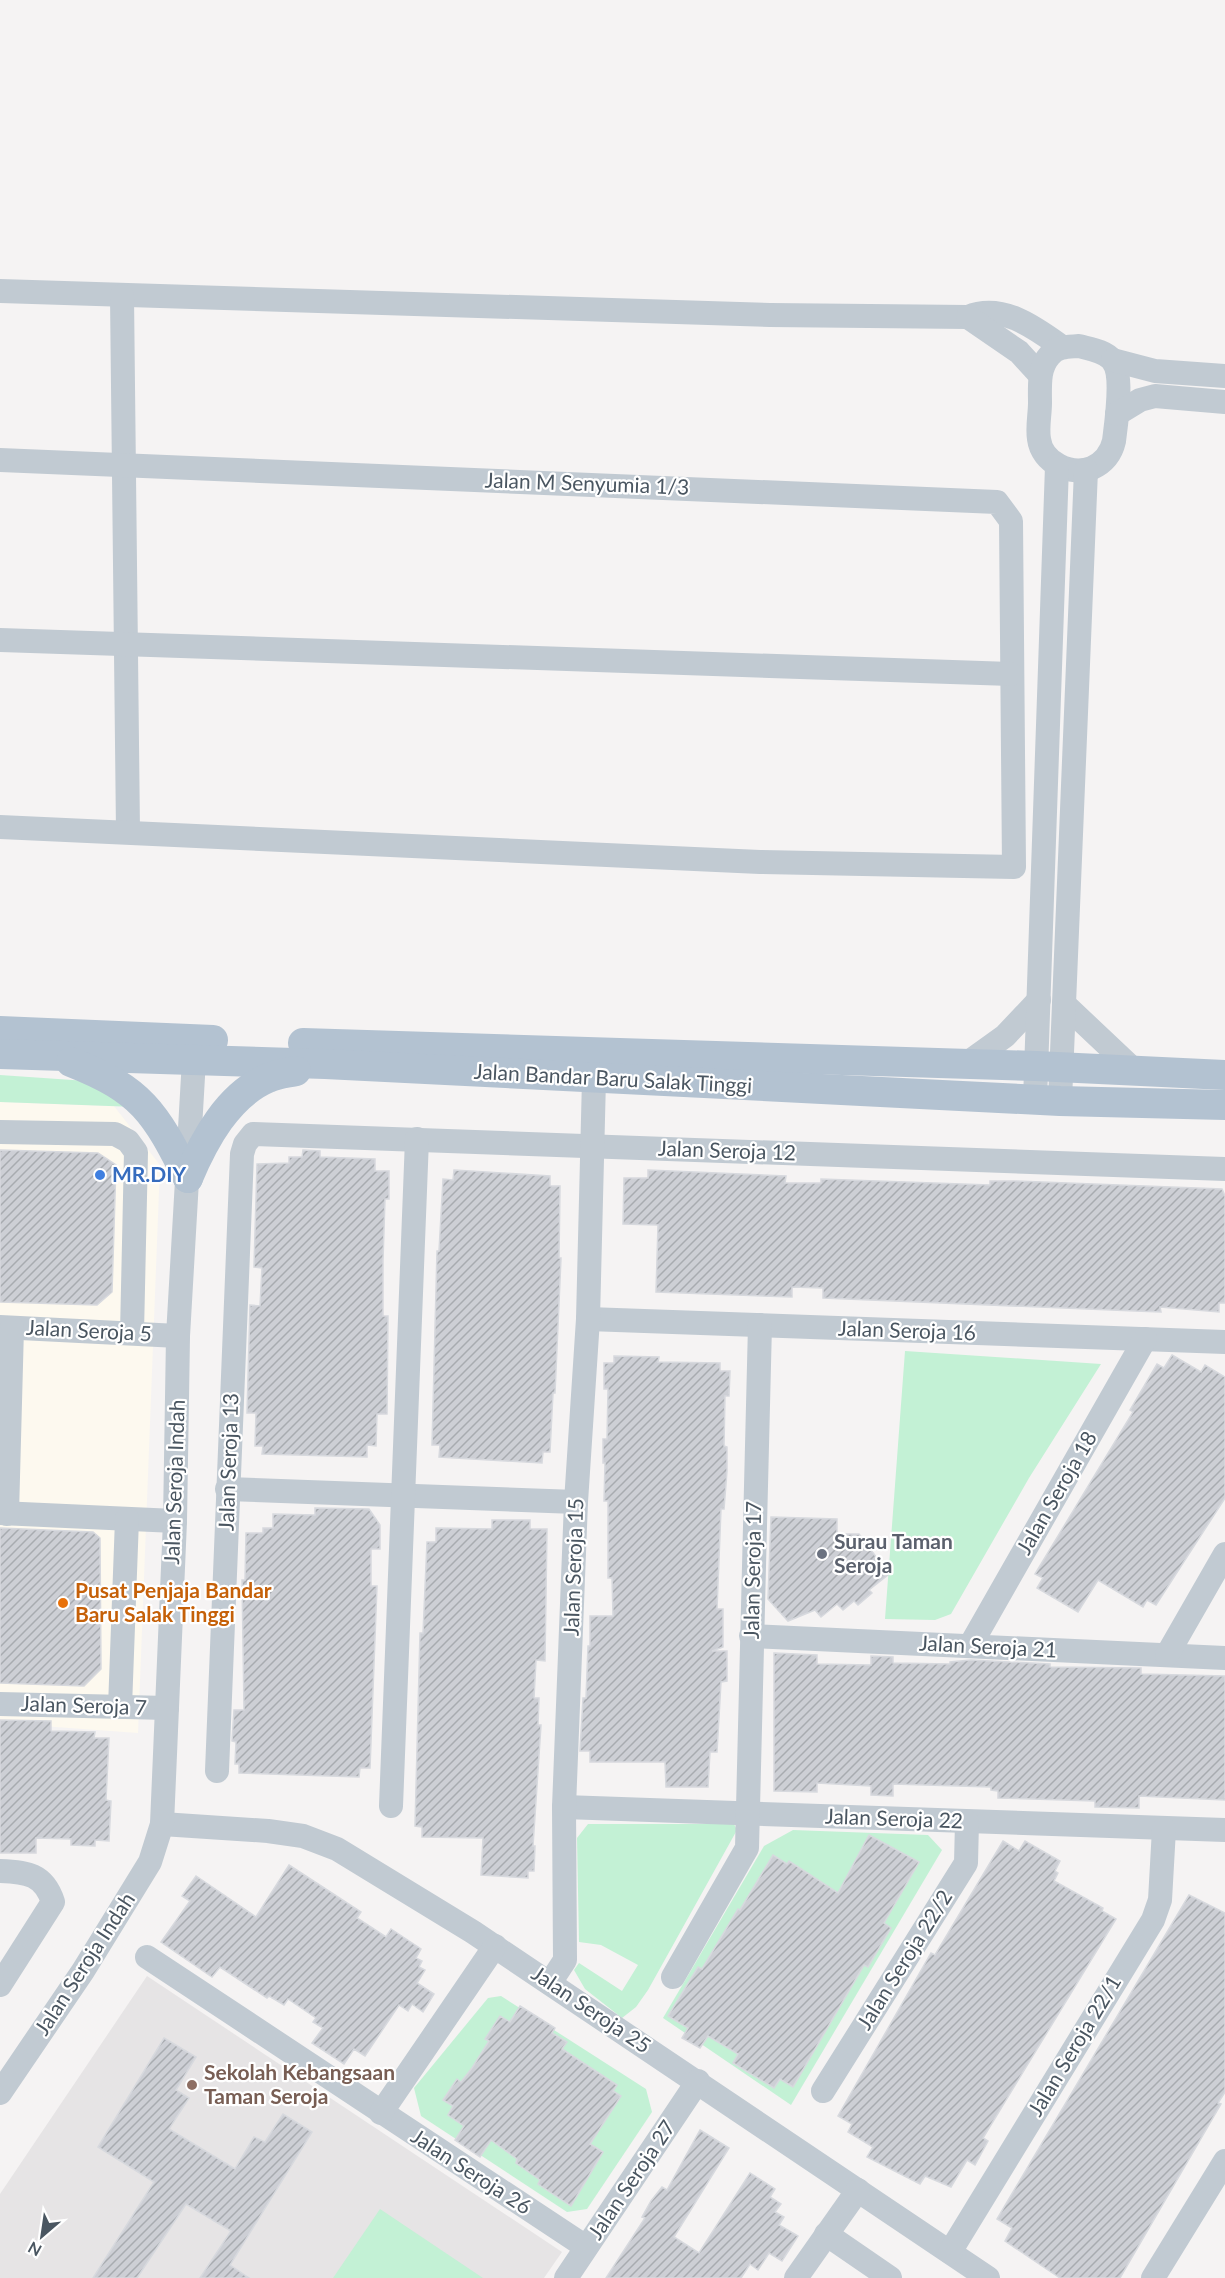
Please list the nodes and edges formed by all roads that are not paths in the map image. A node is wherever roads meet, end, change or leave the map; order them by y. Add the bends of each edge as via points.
1 (0, 291) edge
2 (122, 296) junction
3 (968, 317) junction
4 (1062, 347) junction
5 (1113, 360) junction
6 (1040, 375) junction
7 (1225, 376) edge
8 (1225, 402) edge
9 (1117, 414) junction
10 (0, 460) edge
11 (124, 465) junction
12 (1057, 466) junction
13 (1086, 470) junction
14 (0, 640) edge
15 (126, 645) junction
16 (1011, 674) junction
17 (0, 827) edge
18 (128, 832) junction
19 (1039, 1000) junction
20 (1064, 1004) junction
21 (0, 1031) edge
22 (195, 1050) junction
23 (0, 1054) edge
24 (58, 1056) junction
25 (325, 1064) junction
26 (966, 1064) junction
27 (1049, 1066) junction
28 (1135, 1071) junction
29 (1225, 1075) edge
30 (594, 1079) junction
31 (1047, 1100) junction
32 (1225, 1105) edge
33 (0, 1132) edge
34 (417, 1139) junction
35 (592, 1146) junction
36 (242, 1154) joint
37 (1225, 1169) edge
38 (188, 1178) junction
39 (588, 1319) junction
40 (760, 1325) junction
41 (6, 1328) edge
42 (132, 1333) junction
43 (178, 1336) junction
44 (1145, 1339) junction
45 (1225, 1342) edge
46 (227, 1489) junction
47 (403, 1497) junction
48 (576, 1502) junction
49 (3, 1514) edge
50 (127, 1519) junction
51 (175, 1521) junction
52 (1225, 1554) edge
53 (751, 1636) junction
54 (970, 1646) junction
55 (1167, 1655) junction
56 (1225, 1658) edge
57 (0, 1704) edge
58 (120, 1707) junction
59 (167, 1708) junction
60 (218, 1771) dead end
61 (391, 1806) dead end
62 (564, 1807) junction
63 (746, 1814) junction
64 (967, 1822) junction
65 (162, 1824) junction
66 (1164, 1828) junction
67 (1225, 1830) edge
68 (0, 1871) edge
69 (495, 1946) junction
70 (147, 1957) dead end
71 (674, 1977) dead end
72 (550, 1983) junction
73 (0, 1985) edge
74 (698, 2081) junction
75 (823, 2091) dead end
76 (0, 2093) edge
77 (381, 2113) junction
78 (1225, 2161) edge
79 (858, 2190) junction
80 (826, 2234) junction
81 (586, 2247) junction
82 (950, 2252) junction
83 (566, 2278) edge
84 (796, 2278) edge
85 (890, 2278) edge
86 (988, 2278) edge
87 (1153, 2278) edge

1 - 2 street
2 - 3 street
2 - 11 street
3 - 4 street via 983,311 1003,314 1036,329
3 - 6 street via 1019,352
4 - 5 street via 1096,350
4 - 6 street via 1047,358
5 - 7 street via 1155,371
5 - 9 street via 1117,372
6 - 12 street via 1039,441
8 - 9 street via 1155,396
9 - 13 street via 1108,457
10 - 11 street, Jalan M Senyumia 1/3
11 - 15 street
11 - 16 street, Jalan M Senyumia 1/3 via 997,502 1011,521
12 - 13 street via 1071,471
12 - 19 street
13 - 20 street
14 - 15 street
15 - 16 street
15 - 18 street
16 - 18 street via 1014,867 759,862
17 - 18 street
19 - 26 street via 1005,1036
19 - 27 street
20 - 27 street
20 - 28 street
21 - 22 main road, Jalan Bandar Baru Salak Tinggi
22 - 24 main road, Jalan Bandar Baru Salak Tinggi
22 - 25 main road, Jalan Bandar Baru Salak Tinggi
22 - 26 main road, Jalan Bandar Baru Salak Tinggi
22 - 38 street, Jalan Seroja Indah
23 - 24 main road, Jalan Bandar Baru Salak Tinggi
24 - 38 main road via 92,1070 138,1099 163,1130
25 - 30 main road, Jalan Bandar Baru Salak Tinggi
25 - 38 main road via 268,1077 244,1093 203,1142
26 - 27 main road, Jalan Bandar Baru Salak Tinggi
27 - 28 main road, Jalan Bandar Baru Salak Tinggi
27 - 31 street
28 - 29 main road, Jalan Bandar Baru Salak Tinggi
30 - 31 main road, Jalan Bandar Baru Salak Tinggi
30 - 35 street, Jalan Seroja 15
31 - 32 main road, Jalan Bandar Baru Salak Tinggi
33 - 42 street via 115,1134 128,1141 136,1152
34 - 35 street, Jalan Seroja 12
34 - 36 street, Jalan Seroja 12 via 253,1134
34 - 47 street
35 - 37 street, Jalan Seroja 12
35 - 39 street, Jalan Seroja 15
36 - 46 street, Jalan Seroja 13
38 - 43 street, Jalan Seroja Indah
39 - 40 street, Jalan Seroja 16
39 - 48 street, Jalan Seroja 15
40 - 44 street, Jalan Seroja 16
40 - 53 street, Jalan Seroja 17
41 - 42 street, Jalan Seroja 5
41 - 49 street
42 - 43 street, Jalan Seroja 5
43 - 51 street, Jalan Seroja Indah
44 - 45 street, Jalan Seroja 16
44 - 54 street, Jalan Seroja 18
46 - 47 street
46 - 60 street, Jalan Seroja 13
47 - 48 street
47 - 61 street
48 - 62 street, Jalan Seroja 15
49 - 50 street
50 - 51 street
50 - 58 street
51 - 59 street, Jalan Seroja Indah
52 - 55 street
53 - 54 street, Jalan Seroja 21
53 - 63 street, Jalan Seroja 17
54 - 55 street, Jalan Seroja 21
55 - 56 street, Jalan Seroja 21
57 - 58 street, Jalan Seroja 7
58 - 59 street, Jalan Seroja 7
59 - 65 street, Jalan Seroja Indah
62 - 63 street, Jalan Seroja 22
62 - 72 street, Jalan Seroja 15 via 564,1960
63 - 64 street, Jalan Seroja 22
63 - 71 street, Jalan Seroja 17 via 747,1848
64 - 66 street, Jalan Seroja 22
64 - 75 street, Jalan Seroja 22/2 via 966,1863
65 - 69 street, Jalan Seroja 25 via 303,1836 337,1849
65 - 76 street, Jalan Seroja Indah via 156,1849 138,1882
66 - 67 street, Jalan Seroja 22
66 - 82 street, Jalan Seroja 22/1 via 1160,1900 1153,1920
68 - 73 street via 26,1872 48,1887 53,1902
69 - 72 street, Jalan Seroja 25
69 - 77 street
70 - 77 street, Jalan Seroja 26
72 - 74 street, Jalan Seroja 25
74 - 79 street, Jalan Seroja 25
74 - 81 street, Jalan Seroja 27
77 - 81 street, Jalan Seroja 26
78 - 87 street
79 - 80 street
79 - 82 street, Jalan Seroja 25
80 - 84 street
80 - 85 street
81 - 83 street, Jalan Seroja 27
82 - 86 street, Jalan Seroja 25

